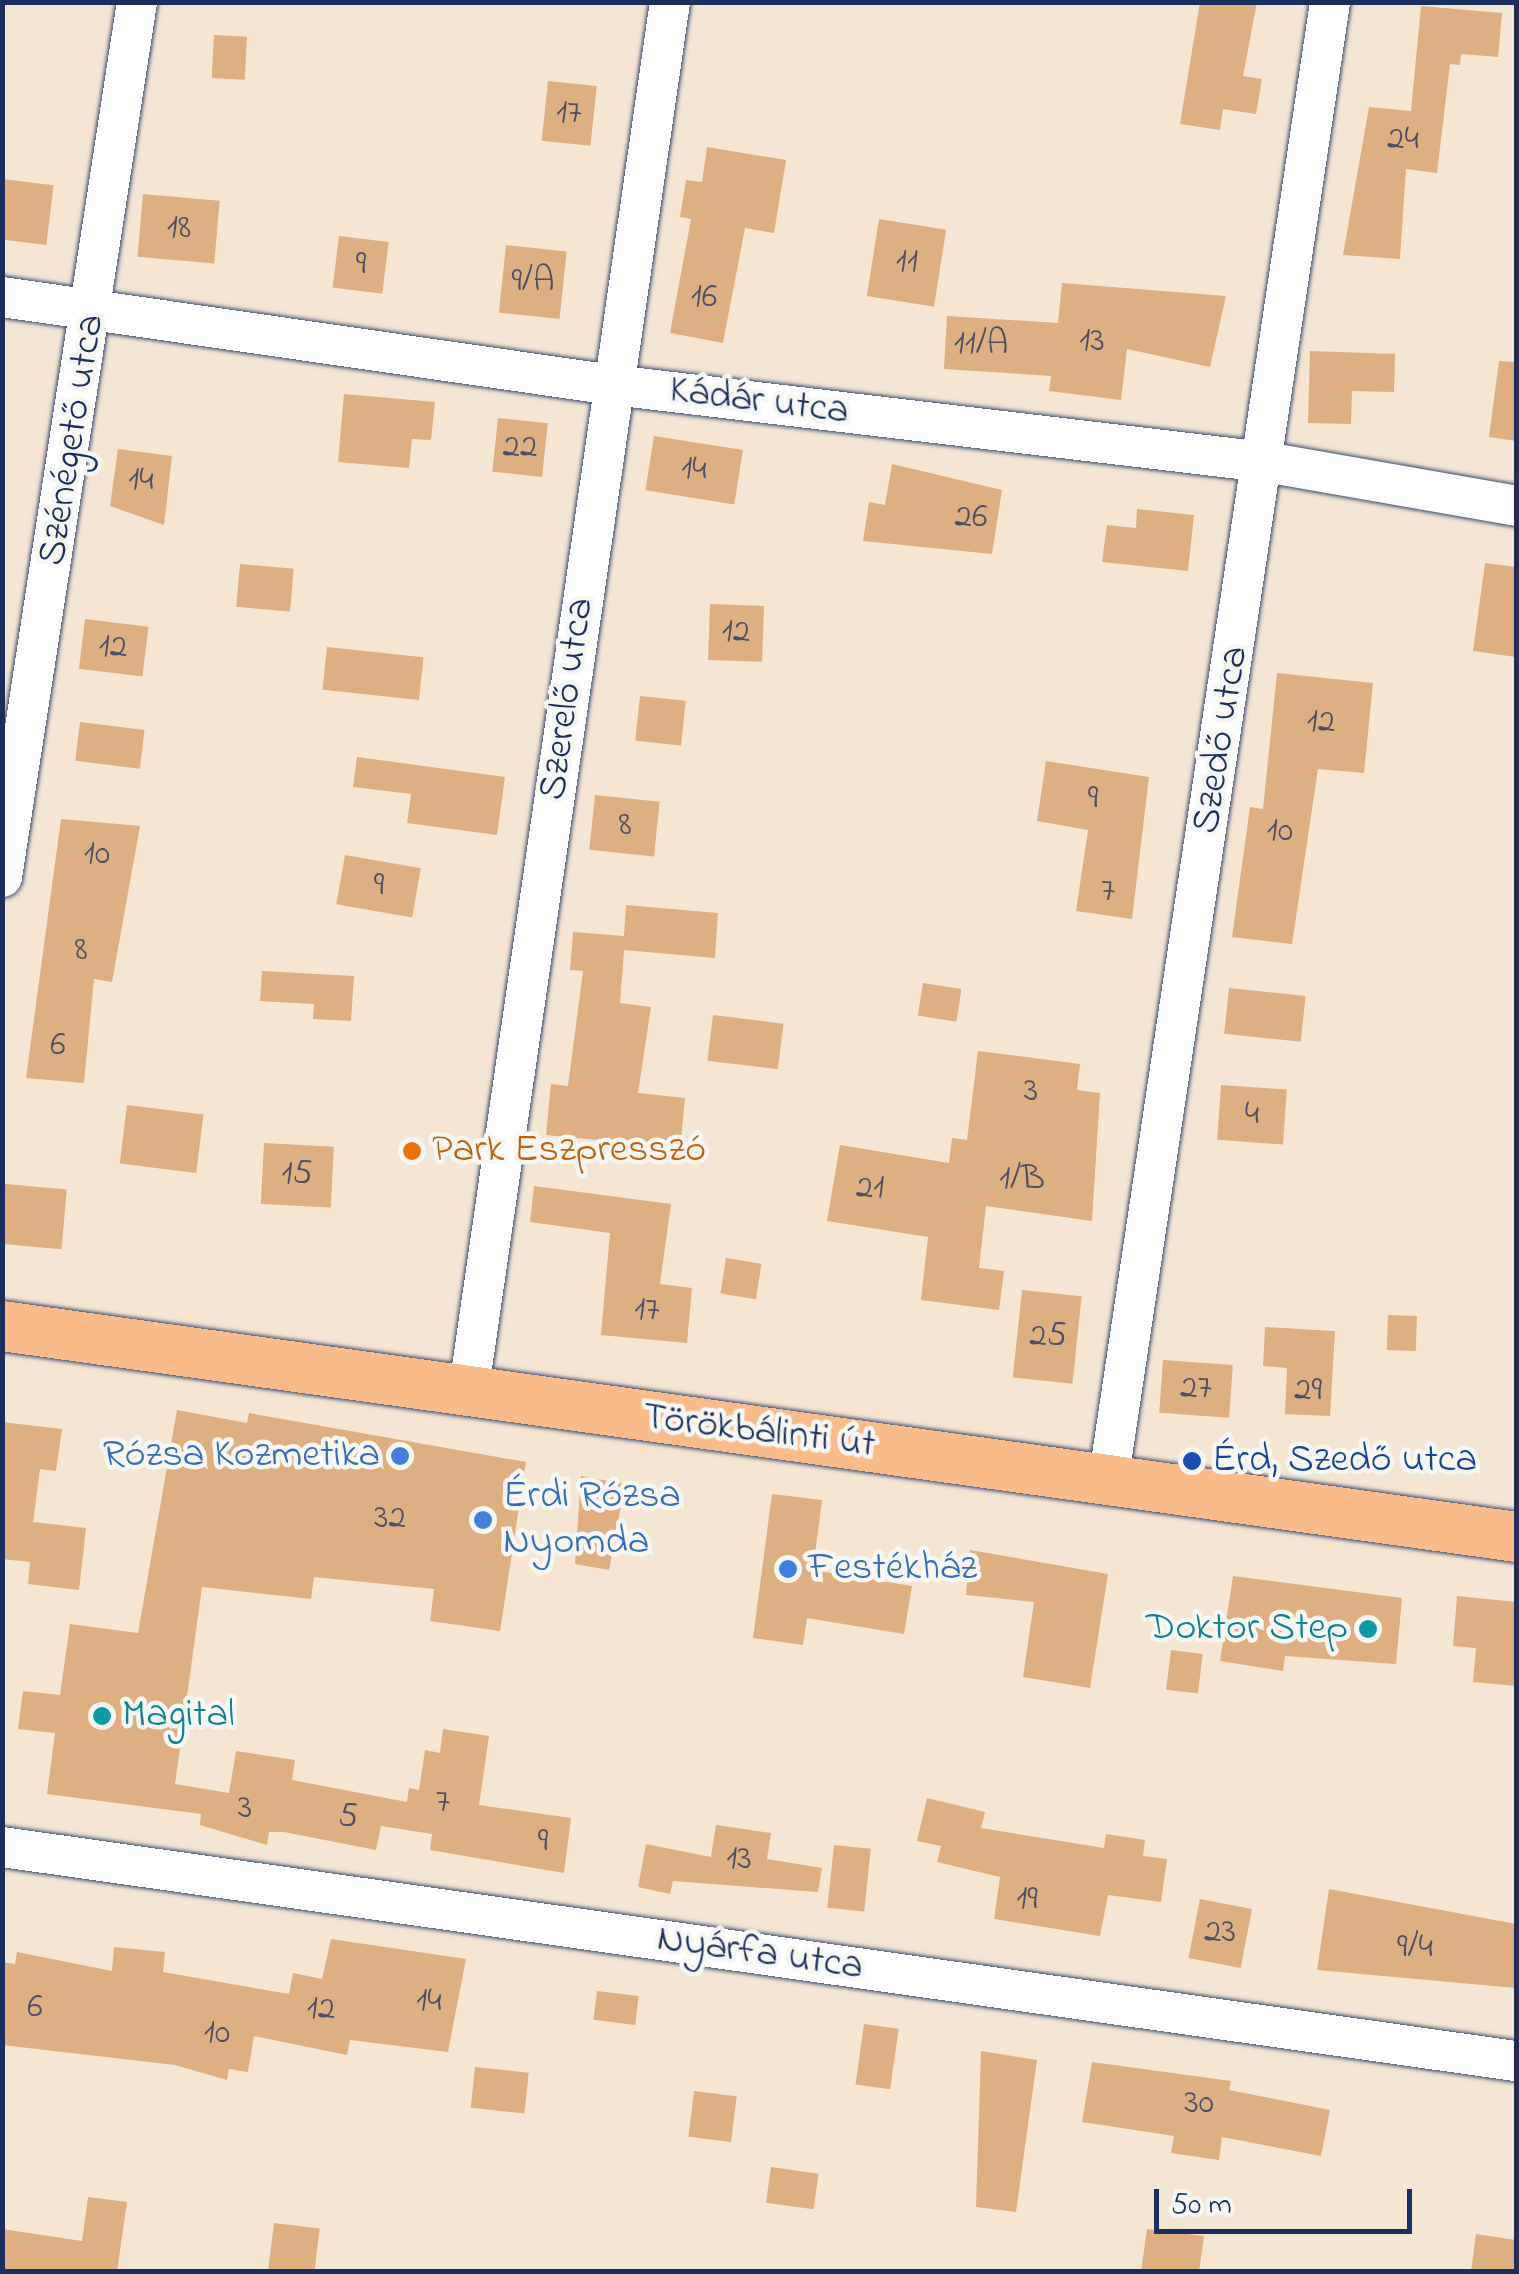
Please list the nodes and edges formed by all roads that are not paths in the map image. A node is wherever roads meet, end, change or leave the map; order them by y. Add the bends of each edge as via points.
1 (137, 2) edge
2 (670, 2) edge
3 (1330, 2) edge
4 (2, 297) edge
5 (94, 311) junction
6 (613, 385) junction
7 (1266, 462) junction
8 (1516, 506) edge
9 (2, 877) edge
10 (2, 1326) edge
11 (468, 1396) junction
12 (1109, 1476) junction
13 (1516, 1536) edge
14 (2, 1847) edge
15 (1516, 2061) edge

1 - 5 street, Szénégető utca
2 - 6 street, Szerelő utca
3 - 7 street, Szedő utca
4 - 5 street, Kádár utca
5 - 6 street, Kádár utca
5 - 9 street, Szénégető utca
6 - 7 street, Kádár utca
6 - 11 street, Szerelő utca
7 - 8 street, Kádár utca
7 - 12 street, Szedő utca
10 - 11 main road, Törökbálinti út
11 - 12 main road, Törökbálinti út
12 - 13 main road, Törökbálinti út
14 - 15 street, Nyárfa utca

